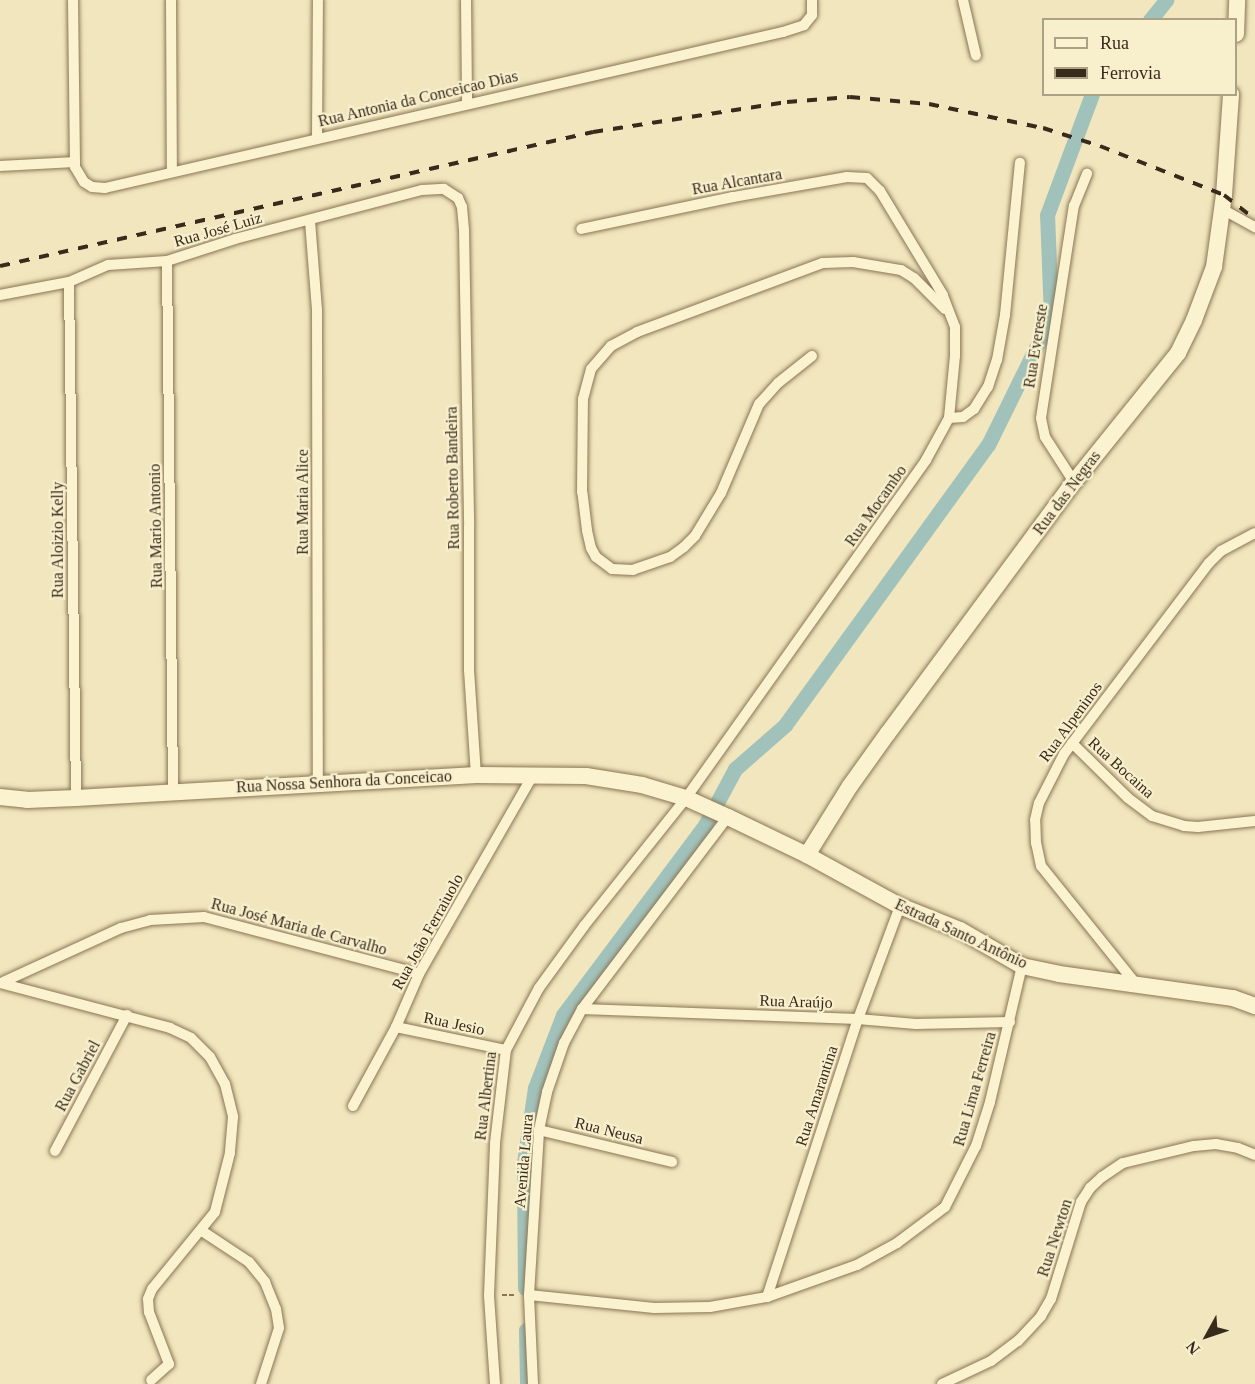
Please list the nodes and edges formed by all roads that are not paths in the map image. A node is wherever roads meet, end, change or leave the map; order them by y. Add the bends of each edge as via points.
1 (73, 0) edge
2 (171, 0) edge
3 (318, 0) edge
4 (466, 0) edge
5 (812, 0) edge
6 (963, 0) edge
7 (1238, 0) edge
8 (1237, 18) edge
9 (975, 57) dead end
10 (1232, 96) edge
11 (467, 104) junction
12 (317, 137) junction
13 (75, 162) junction
14 (1020, 162) dead end
15 (0, 166) edge
16 (172, 172) junction
17 (1087, 173) dead end
18 (444, 189) joint
19 (887, 203) joint
20 (1222, 209) junction
21 (310, 221) junction
22 (1255, 227) edge
23 (581, 229) dead end
24 (167, 261) junction
25 (69, 282) junction
26 (0, 296) edge
27 (952, 315) junction
28 (812, 356) dead end
29 (949, 418) junction
30 (1074, 482) junction
31 (1255, 534) edge
32 (1072, 743) junction
33 (476, 775) junction
34 (533, 775) junction
35 (318, 783) junction
36 (173, 791) junction
37 (0, 797) edge
38 (76, 798) junction
39 (691, 801) junction
40 (1255, 809) edge
41 (722, 815) junction
42 (1254, 821) edge
43 (807, 855) junction
44 (900, 906) junction
45 (1022, 966) junction
46 (419, 975) junction
47 (2, 982) edge
48 (1137, 984) junction
49 (1255, 1006) edge
50 (582, 1009) junction
51 (127, 1015) junction
52 (858, 1019) junction
53 (1010, 1022) junction
54 (396, 1027) junction
55 (506, 1050) junction
56 (353, 1107) dead end
57 (539, 1130) junction
58 (55, 1151) dead end
59 (1255, 1155) edge
60 (672, 1162) dead end
61 (202, 1231) junction
62 (529, 1295) junction
63 (767, 1297) junction
64 (151, 1380) dead end
65 (261, 1384) edge
66 (495, 1384) edge
67 (533, 1384) edge
68 (942, 1384) edge

1 - 13 street
2 - 16 street
3 - 12 street
4 - 11 street
5 - 11 street, Rua Antonia da Conceicao Dias via 812,15 804,25 783,32
6 - 9 street
7 - 8 main road
10 - 20 main road, Rua das Negras
11 - 12 street, Rua Antonia da Conceicao Dias
12 - 16 street, Rua Antonia da Conceicao Dias
13 - 15 street
13 - 16 street, Rua Antonia da Conceicao Dias via 84,182 92,187 105,188
14 - 29 street via 997,360 988,387 974,409 963,417
17 - 30 street, Rua Evereste via 1074,206 1041,418 1048,443
18 - 21 street, Rua José Luiz via 422,190
18 - 33 street, Rua Roberto Bandeira via 458,198 464,230 469,670
19 - 23 street, Rua Alcantara via 874,182 861,176 847,177
19 - 27 street, Rua Mocambo
20 - 22 street
20 - 30 main road, Rua das Negras via 1214,267 1178,353
21 - 24 street, Rua José Luiz
21 - 35 street, Rua Maria Alice via 317,310
24 - 25 street, Rua José Luiz via 108,265
24 - 36 street, Rua Mario Antonio
25 - 26 street, Rua José Luiz
25 - 38 street, Rua Aloizio Kelly
27 - 28 street via 901,270 837,262 812,266 637,332 611,346 591,369 583,399 582,492 589,539 596,557 612,568 633,570 670,557 684,547 721,493 759,404
27 - 29 street, Rua Mocambo via 956,340
29 - 39 street, Rua Mocambo via 910,483
30 - 43 main road, Rua das Negras via 856,777
31 - 32 street, Rua Alpeninos via 1221,551 1209,563
32 - 42 street, Rua Bocaina via 1152,816 1198,827
32 - 48 street, Rua Alpeninos via 1039,803 1035,820 1037,855 1046,876
33 - 34 main road, Rua Nossa Senhora da Conceicao
33 - 35 main road, Rua Nossa Senhora da Conceicao
34 - 39 main road, Rua Nossa Senhora da Conceicao via 586,776 642,785
34 - 46 street, Rua João Ferraiuolo
35 - 36 main road, Rua Nossa Senhora da Conceicao
36 - 38 main road, Rua Nossa Senhora da Conceicao
37 - 38 main road, Rua Nossa Senhora da Conceicao
39 - 41 main road, Estrada Santo Antônio
39 - 55 street, Rua Albertina via 584,926 539,988
40 - 42 street
41 - 43 main road, Estrada Santo Antônio
41 - 50 street, Avenida Laura
43 - 44 main road, Estrada Santo Antônio
44 - 45 main road, Estrada Santo Antônio via 960,930
44 - 52 street, Rua Amarantina
45 - 48 main road, Estrada Santo Antônio
45 - 53 street, Rua Lima Ferreira
46 - 47 street, Rua José Maria de Carvalho via 194,917 150,920 121,928
46 - 54 street, Rua João Ferraiuolo
47 - 51 street, Rua José Maria de Carvalho
48 - 49 main road, Estrada Santo Antônio via 1233,998
50 - 52 street, Rua Araújo
50 - 57 street, Avenida Laura via 564,1043
51 - 58 street, Rua Gabriel
51 - 61 street, Rua José Maria de Carvalho via 191,1038 210,1057 225,1084 233,1117 230,1153 215,1212
52 - 53 street, Rua Araújo via 916,1024
52 - 63 street, Rua Amarantina
53 - 63 street, Rua Lima Ferreira via 976,1146 945,1208 897,1243 857,1265
54 - 55 street, Rua Jesio
54 - 56 street, Rua João Ferraiuolo
55 - 66 street, Rua Albertina via 495,1143 489,1295
57 - 60 street, Rua Neusa
57 - 62 street, Avenida Laura
59 - 68 street, Rua Newton via 1216,1144 1194,1146 1123,1163 1101,1177 1081,1202 1051,1299 1041,1316 1018,1341 991,1361
61 - 64 street, Rua José Maria de Carvalho via 152,1289 148,1299 149,1312 169,1364
61 - 65 street via 249,1262 264,1282 276,1310 279,1328
62 - 63 street, Rua Lima Ferreira via 654,1308 710,1307
62 - 67 street, Avenida Laura

